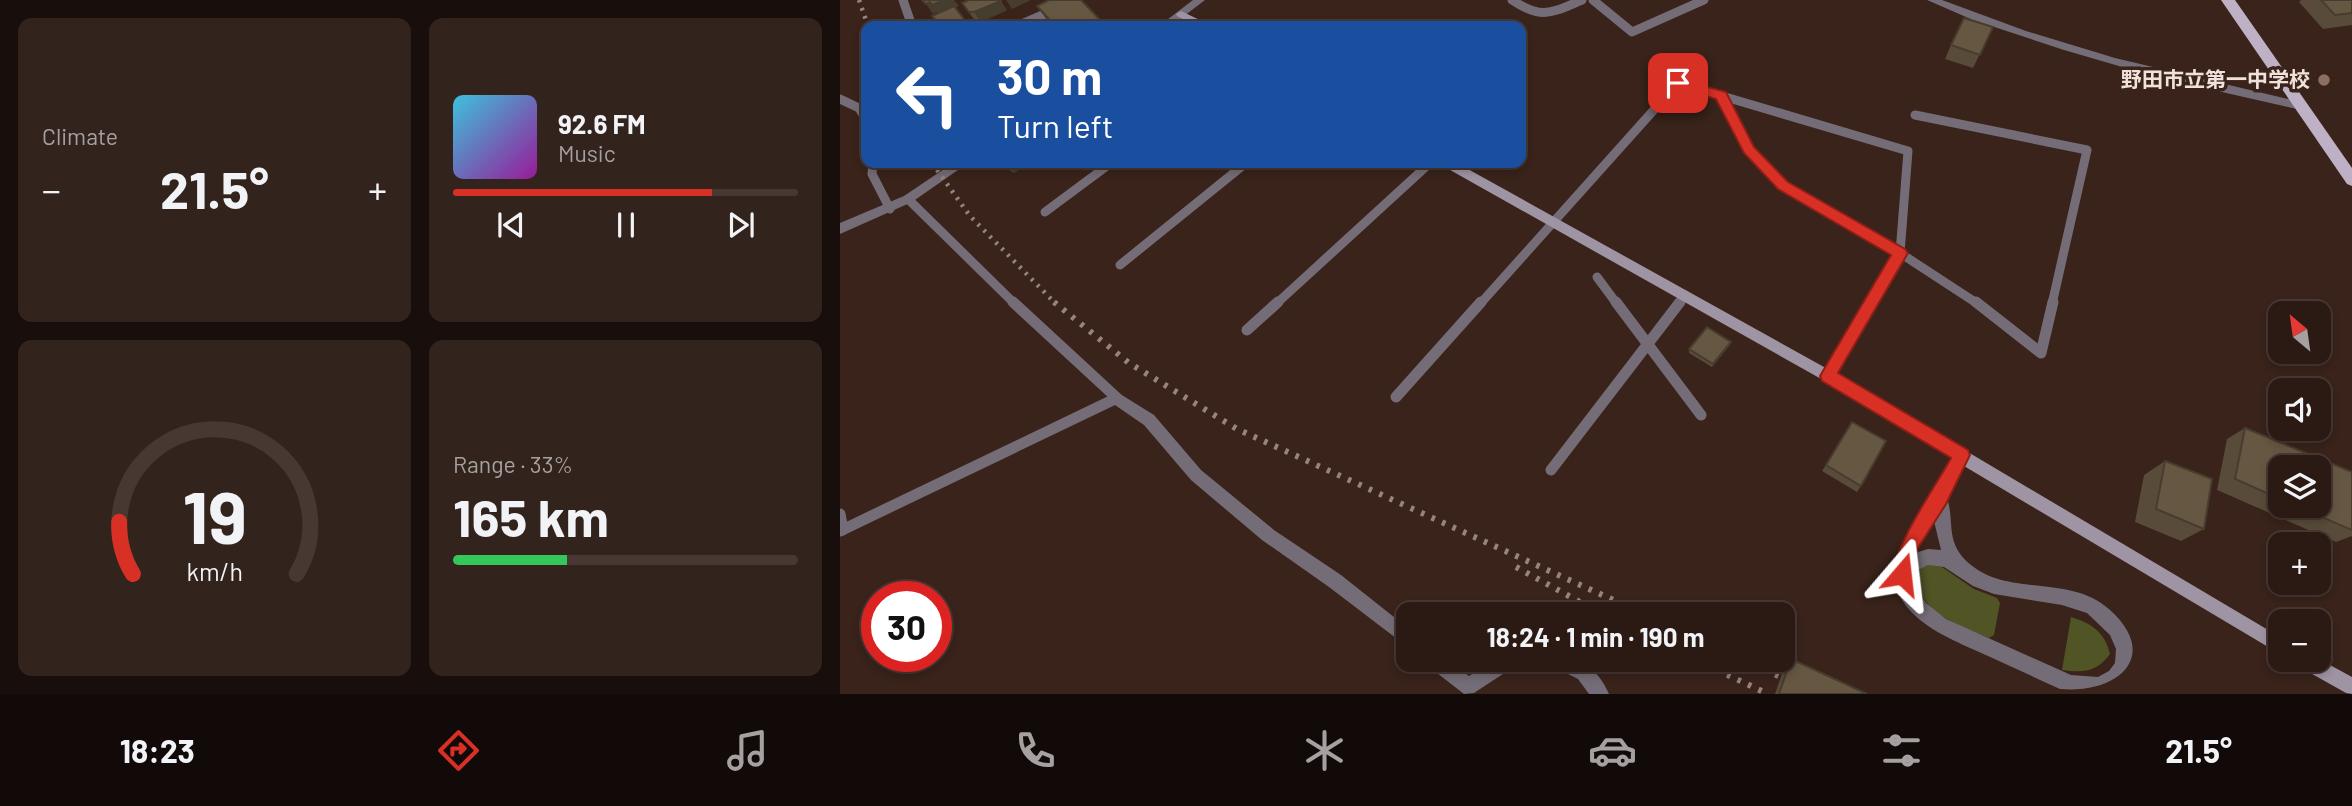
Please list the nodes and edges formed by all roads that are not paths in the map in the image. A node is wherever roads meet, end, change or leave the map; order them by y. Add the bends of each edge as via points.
1 (903, 0) edge
2 (1077, 0) edge
3 (1200, 0) edge
4 (1512, 0) edge
5 (1582, 0) edge
6 (1593, 0) edge
7 (1702, 0) edge
8 (1932, 0) edge
9 (2228, 0) edge
10 (1181, 14) junction
11 (910, 21) edge
12 (1029, 21) edge
13 (1171, 21) edge
14 (1193, 21) edge
15 (1721, 96) junction
16 (840, 99) edge
17 (2301, 106) junction
18 (861, 111) edge
19 (1915, 115) dead end
20 (873, 168) edge
21 (954, 168) edge
22 (1104, 168) edge
23 (1240, 168) edge
24 (1425, 168) edge
25 (1456, 168) edge
26 (2352, 180) edge
27 (908, 199) junction
28 (890, 209) junction
29 (1045, 212) dead end
30 (1552, 221) junction
31 (840, 229) edge
32 (1900, 253) junction
33 (1120, 265) dead end
34 (1597, 277) dead end
35 (1685, 295) junction
36 (1247, 330) dead end
37 (1648, 344) junction
38 (1828, 376) junction
39 (1396, 397) dead end
40 (1117, 398) junction
41 (1701, 415) dead end
42 (1962, 455) junction
43 (1551, 471) dead end
44 (1940, 498) junction
45 (840, 514) edge
46 (842, 531) edge
47 (1965, 570) junction
48 (1902, 574) junction
49 (1396, 630) edge
50 (2268, 639) edge
51 (1447, 672) edge
52 (1493, 672) edge
53 (1582, 672) edge
54 (2325, 672) edge
55 (2352, 687) edge
56 (1468, 691) edge
57 (1600, 694) edge

1 - 11 lane
2 - 12 lane
3 - 10 street
4 - 5 lane via 1532,15 1543,16
6 - 7 lane via 1632,32
8 - 17 street via 1986,22 2144,69
9 - 17 main road
10 - 13 street
10 - 14 street
15 - 30 lane via 1678,83
15 - 32 lane via 1748,150 1783,186
15 - 32 lane via 1908,151
16 - 18 lane
17 - 26 main road
19 - 32 lane via 2087,150 2041,353 1968,296
20 - 28 lane
21 - 27 street
22 - 29 lane
23 - 33 lane
24 - 36 lane
25 - 30 street
27 - 28 street
27 - 40 lane
28 - 31 street
30 - 35 street
30 - 39 lane
32 - 38 lane
34 - 37 lane
35 - 37 lane
35 - 38 street
37 - 41 lane
37 - 43 lane
38 - 42 street
40 - 46 lane
40 - 49 street via 1149,420 1196,475 1268,535
42 - 44 street
42 - 50 street
44 - 47 street via 1941,531
44 - 48 street via 1910,544
45 - 46 lane
47 - 48 street via 1927,555 1910,562
47 - 48 street via 1989,584 2092,607 2116,629 2123,643 2126,658 2122,671 2093,687 2070,684 1940,625 1913,602
51 - 56 street
52 - 56 street
53 - 57 street
54 - 55 street

